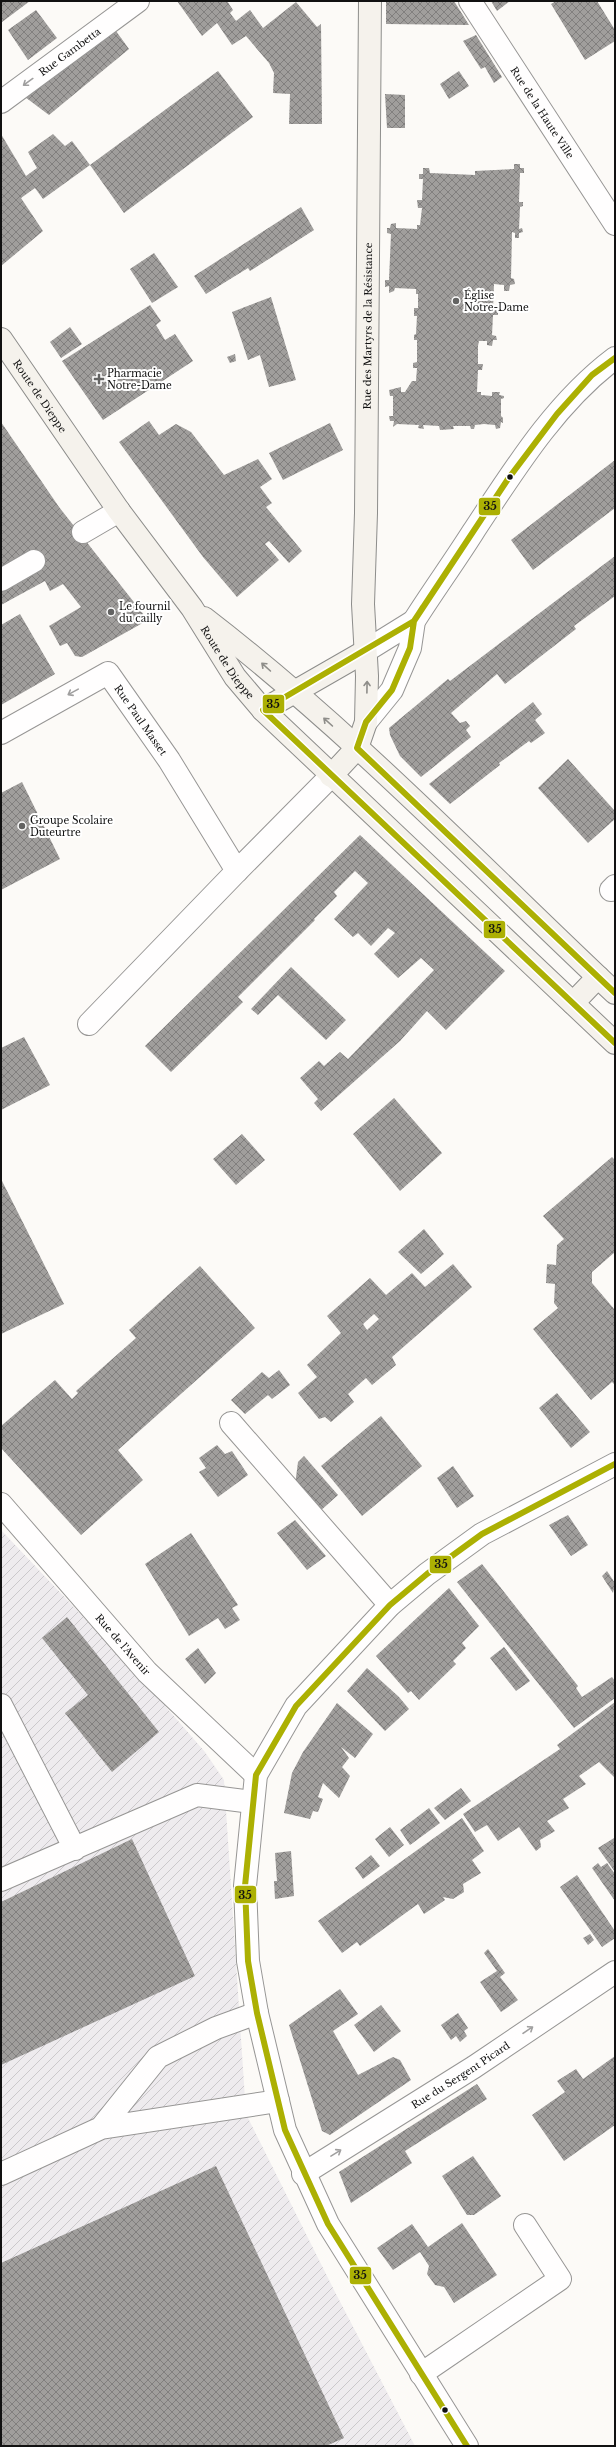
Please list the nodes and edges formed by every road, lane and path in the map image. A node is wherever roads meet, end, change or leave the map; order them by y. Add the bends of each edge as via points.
1 (138, 1) edge
2 (370, 1) edge
3 (470, 1) edge
4 (1, 102) edge
5 (615, 224) edge
6 (1, 338) edge
7 (615, 358) edge
8 (119, 511) junction
9 (83, 532) dead end
10 (34, 561) dead end
11 (1, 580) edge
12 (192, 608) junction
13 (414, 620) junction
14 (364, 652) junction
15 (295, 693) junction
16 (263, 710) junction
17 (366, 722) junction
18 (1, 733) edge
19 (357, 748) junction
20 (331, 776) junction
21 (237, 872) junction
22 (598, 977) junction
23 (615, 993) edge
24 (573, 1003) junction
25 (89, 1024) dead end
26 (615, 1043) edge
27 (231, 1423) dead end
28 (615, 1464) edge
29 (1, 1504) edge
30 (390, 1606) junction
31 (1, 1705) edge
32 (256, 1774) junction
33 (252, 1802) junction
34 (75, 1848) junction
35 (2, 1877) edge
36 (615, 1972) edge
37 (257, 2014) junction
38 (278, 2100) junction
39 (101, 2128) junction
40 (1, 2174) edge
41 (303, 2174) junction
42 (525, 2225) dead end
43 (421, 2374) junction
44 (467, 2446) edge

1 -> 4 street, Rue Gambetta
2 - 14 main road, Rue des Martyrs de la Résistance
3 - 5 street, Rue de la Haute Ville
6 - 8 main road, Route de Dieppe
7 - 13 street via 592,375 557,414 508,478
8 - 9 street
8 - 12 main road, Route de Dieppe
10 - 11 street
15 -> 12 main road, Route de Dieppe via 255,657
12 - 16 main road, Route de Dieppe via 235,677
13 - 14 street
13 - 17 street via 410,648 392,690
14 - 15 main road
17 -> 14 main road, Rue des Martyrs de la Résistance via 367,676
15 - 16 main road
19 -> 15 main road, Route de Dieppe
16 - 20 main road, Route de Dieppe
17 - 19 main road, Rue des Martyrs de la Résistance
21 -> 18 street, Rue Paul Masset via 169,760 108,673
19 - 20 main road
19 - 22 main road, Route de Dieppe
20 - 21 street
20 - 24 main road, Route de Dieppe
21 - 25 street
22 - 23 main road, Route de Dieppe
22 - 24 main road
24 - 26 main road, Route de Dieppe
27 - 30 street
28 - 30 street via 482,1534 427,1574
29 - 32 street, Rue de l'Avenir via 148,1672
30 - 32 street via 296,1706
31 - 34 street
32 - 33 street
33 - 34 street via 197,1795
33 - 37 street via 245,1886 248,1960
34 - 35 street
41 -> 36 street, Rue du Sergent Picard via 479,2063
37 - 38 street
37 - 39 street via 216,2028 158,2058
38 - 39 street
38 - 41 street via 285,2130
39 - 40 street
41 - 43 street via 328,2224
42 - 43 street via 560,2279
43 - 44 street

